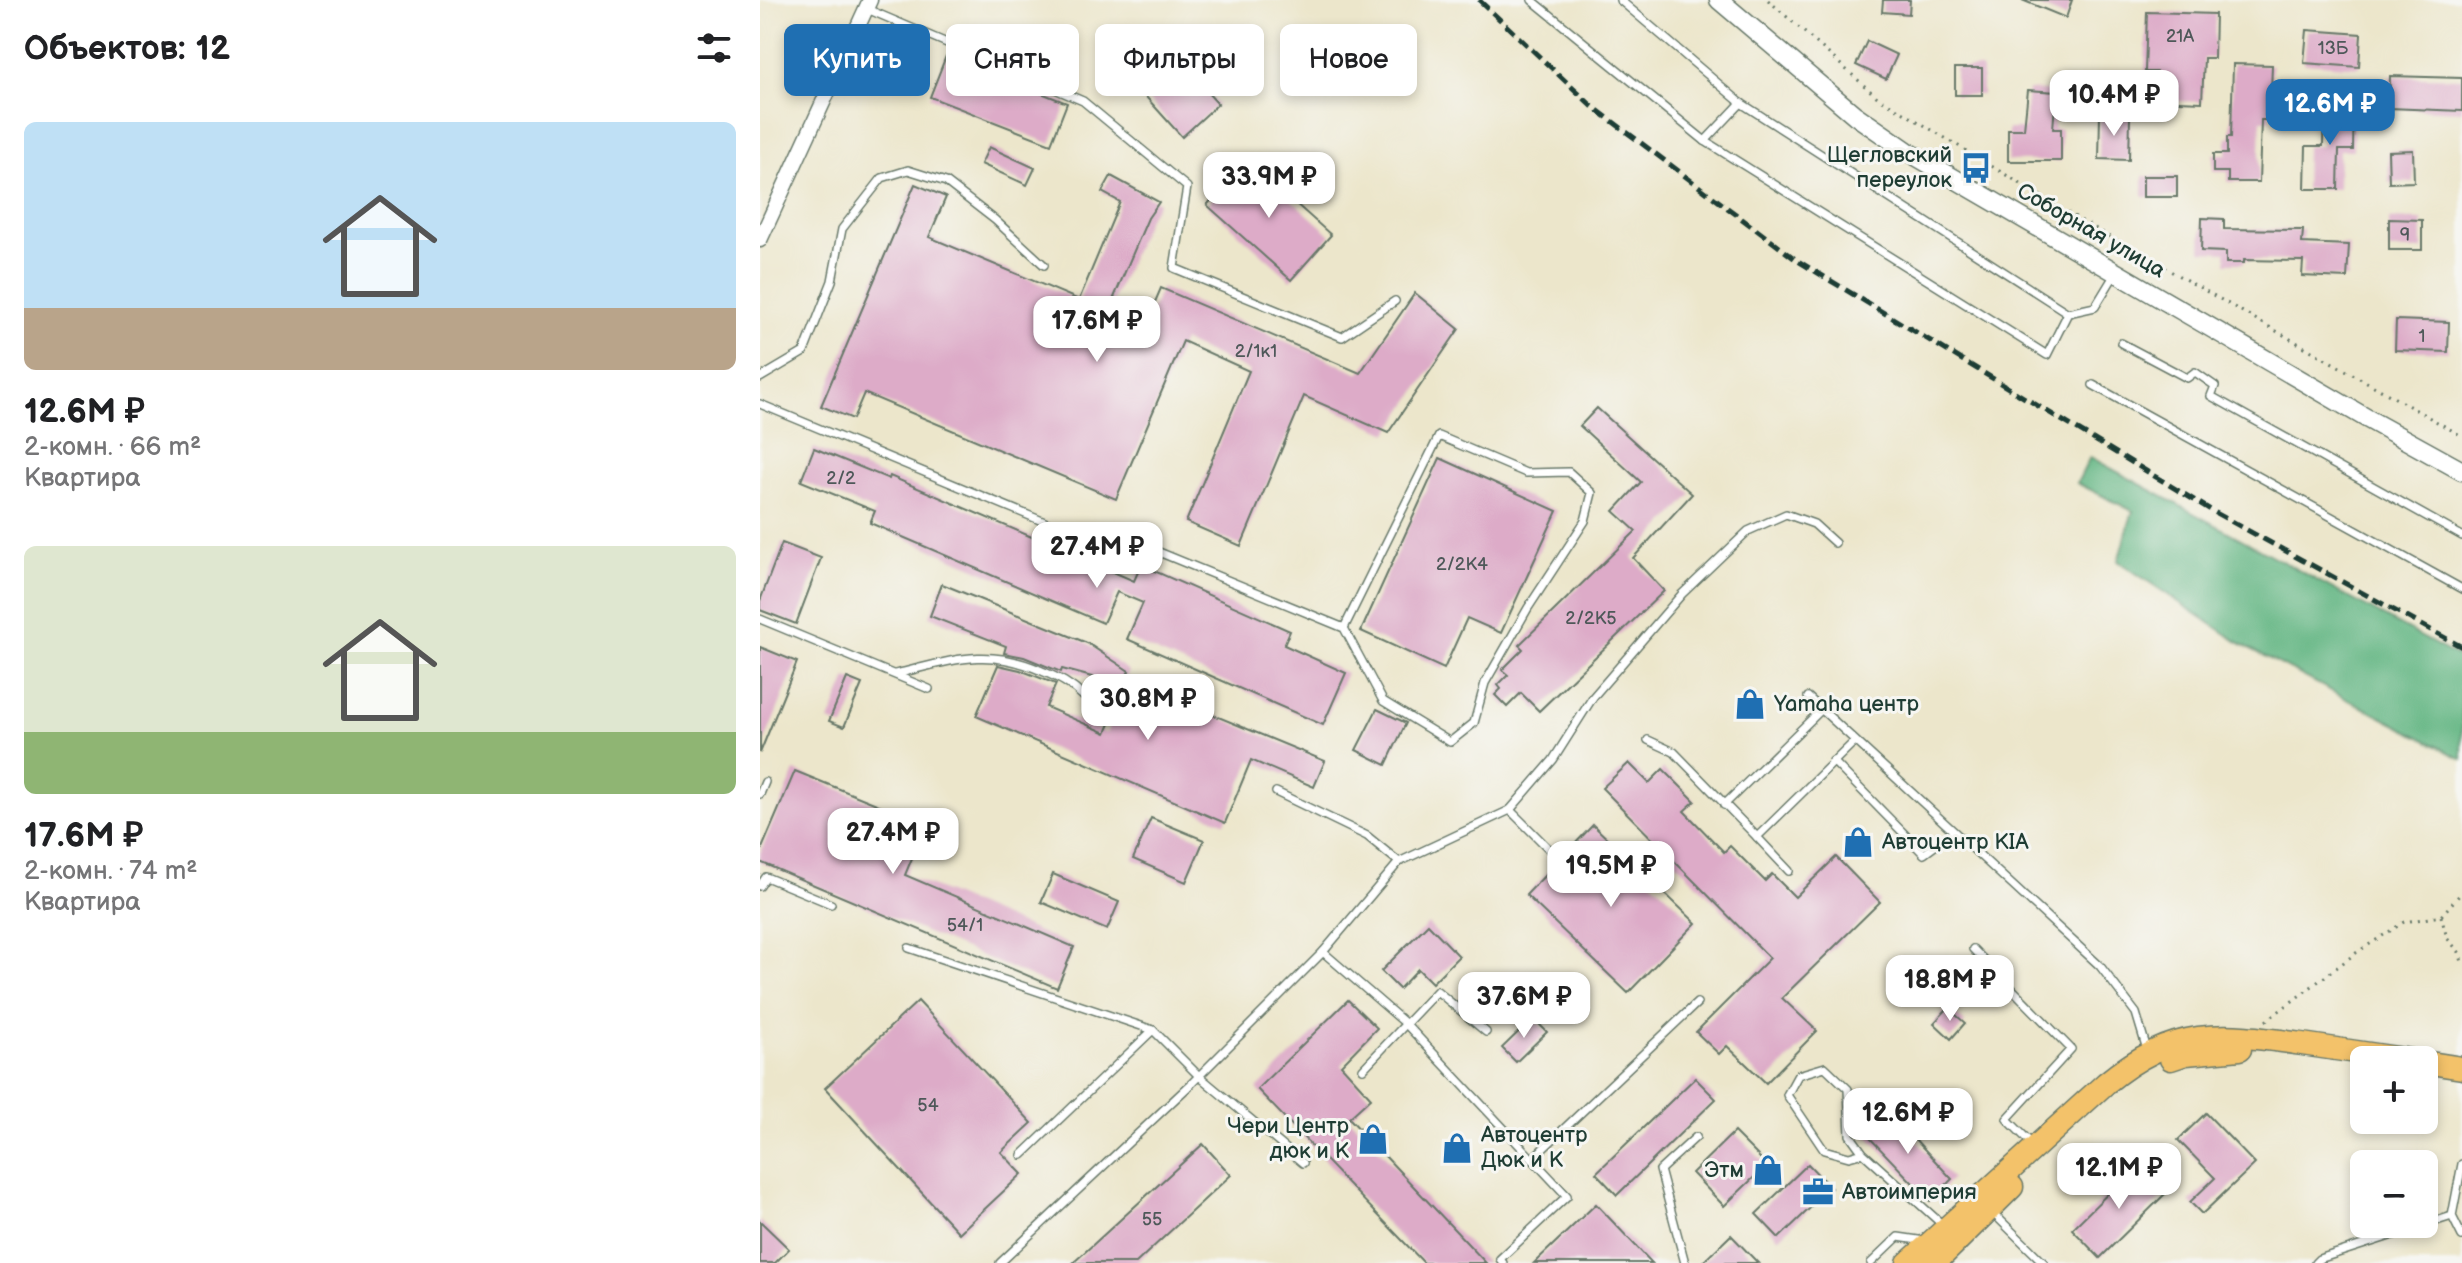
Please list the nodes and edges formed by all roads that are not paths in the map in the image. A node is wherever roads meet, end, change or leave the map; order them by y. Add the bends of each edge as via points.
1 (1532, 0) edge
2 (1620, 0) edge
3 (1719, 0) edge
4 (868, 4) edge
5 (1741, 103) junction
6 (1705, 141) junction
7 (760, 240) edge
8 (1044, 265) dead end
9 (2116, 273) junction
10 (1395, 301) dead end
11 (2068, 313) junction
12 (2121, 343) dead end
13 (760, 378) edge
14 (2093, 385) dead end
15 (760, 404) edge
16 (2462, 471) edge
17 (2462, 536) edge
18 (1835, 543) dead end
19 (2462, 589) edge
20 (760, 619) edge
21 (1344, 628) junction
22 (895, 674) junction
23 (929, 689) dead end
24 (1084, 697) dead end
25 (1808, 697) dead end
26 (1821, 710) junction
27 (1648, 740) dead end
28 (1855, 741) junction
29 (1833, 761) junction
30 (765, 782) dead end
31 (1276, 792) dead end
32 (760, 794) edge
33 (1724, 805) junction
34 (1510, 810) junction
35 (1954, 832) junction
36 (1757, 837) junction
37 (1551, 851) dead end
38 (1399, 862) junction
39 (1789, 871) dead end
40 (763, 874) edge
41 (760, 886) edge
42 (831, 904) dead end
43 (909, 948) dead end
44 (1973, 949) dead end
45 (1323, 952) junction
46 (1697, 1003) dead end
47 (1405, 1023) junction
48 (1153, 1030) junction
49 (1486, 1032) dead end
50 (2350, 1051) edge
51 (2150, 1059) junction
52 (2350, 1064) edge
53 (2438, 1064) edge
54 (2462, 1068) edge
55 (1363, 1069) dead end
56 (1199, 1076) junction
57 (2438, 1076) edge
58 (2462, 1080) edge
59 (1696, 1137) dead end
60 (2036, 1148) junction
61 (1863, 1153) junction
62 (1022, 1155) dead end
63 (1532, 1159) junction
64 (1303, 1163) dead end
65 (2462, 1164) edge
66 (1989, 1210) junction
67 (2452, 1216) junction
68 (2462, 1236) edge
69 (1944, 1248) edge
70 (1000, 1263) edge
71 (1503, 1263) edge
72 (1685, 1263) edge
73 (1871, 1263) edge
74 (1908, 1263) edge
75 (2044, 1263) edge
76 (2315, 1263) edge

1 - 6 lane
2 - 5 lane
3 - 9 street, Соборная улица via 1855,115
4 - 7 street
4 - 10 lane via 1083,101 1187,187 1174,268 1342,337
5 - 6 lane
5 - 11 lane
6 - 11 lane via 2047,355
8 - 13 lane via 946,182 908,170 882,178 842,229 832,281 804,352
9 - 11 lane via 2095,307
9 - 16 street, Соборная улица
12 - 17 lane via 2187,378 2195,372 2215,386 2211,396
14 - 19 lane
15 - 21 lane via 1105,547 1149,548
18 - 34 lane via 1814,524 1786,514 1748,531 1682,594 1593,697 1553,760
20 - 22 lane
21 - 21 lane via 1383,701 1450,742 1474,723 1485,683 1585,521 1592,493 1569,472 1526,473 1439,436
22 - 23 lane
22 - 24 lane via 971,656 1016,660 1071,684
25 - 26 lane
26 - 28 lane
26 - 33 lane
27 - 33 lane via 1674,752
28 - 29 lane
28 - 35 lane
29 - 35 lane via 1924,854
29 - 36 lane
30 - 32 lane
31 - 38 lane via 1367,836
33 - 36 lane
34 - 37 lane
34 - 38 lane
35 - 51 lane via 2100,966 2136,1013
36 - 39 lane
38 - 45 lane
40 - 41 lane
40 - 42 lane
43 - 48 lane
44 - 60 lane via 2071,1049 2007,1119
45 - 47 lane
45 - 56 lane
46 - 63 lane
47 - 49 lane via 1437,991
47 - 55 lane
47 - 63 lane
48 - 56 lane
48 - 62 lane
50 - 51 main road via 2247,1036 2202,1036 2177,1042
51 - 52 main road via 2230,1048
51 - 60 main road via 2131,1063
51 - 66 main road
53 - 54 main road
56 - 64 lane
56 - 70 lane
57 - 58 main road
59 - 72 lane via 1660,1170
60 - 69 main road
61 - 61 lane via 1849,1157 1824,1150 1787,1095 1798,1075 1825,1067 1848,1089 1850,1135
61 - 69 lane
63 - 71 lane via 1567,1196 1500,1259
65 - 67 lane
66 - 69 main road
66 - 75 lane
67 - 68 lane
67 - 76 lane
69 - 73 lane via 1898,1237
69 - 74 main road

